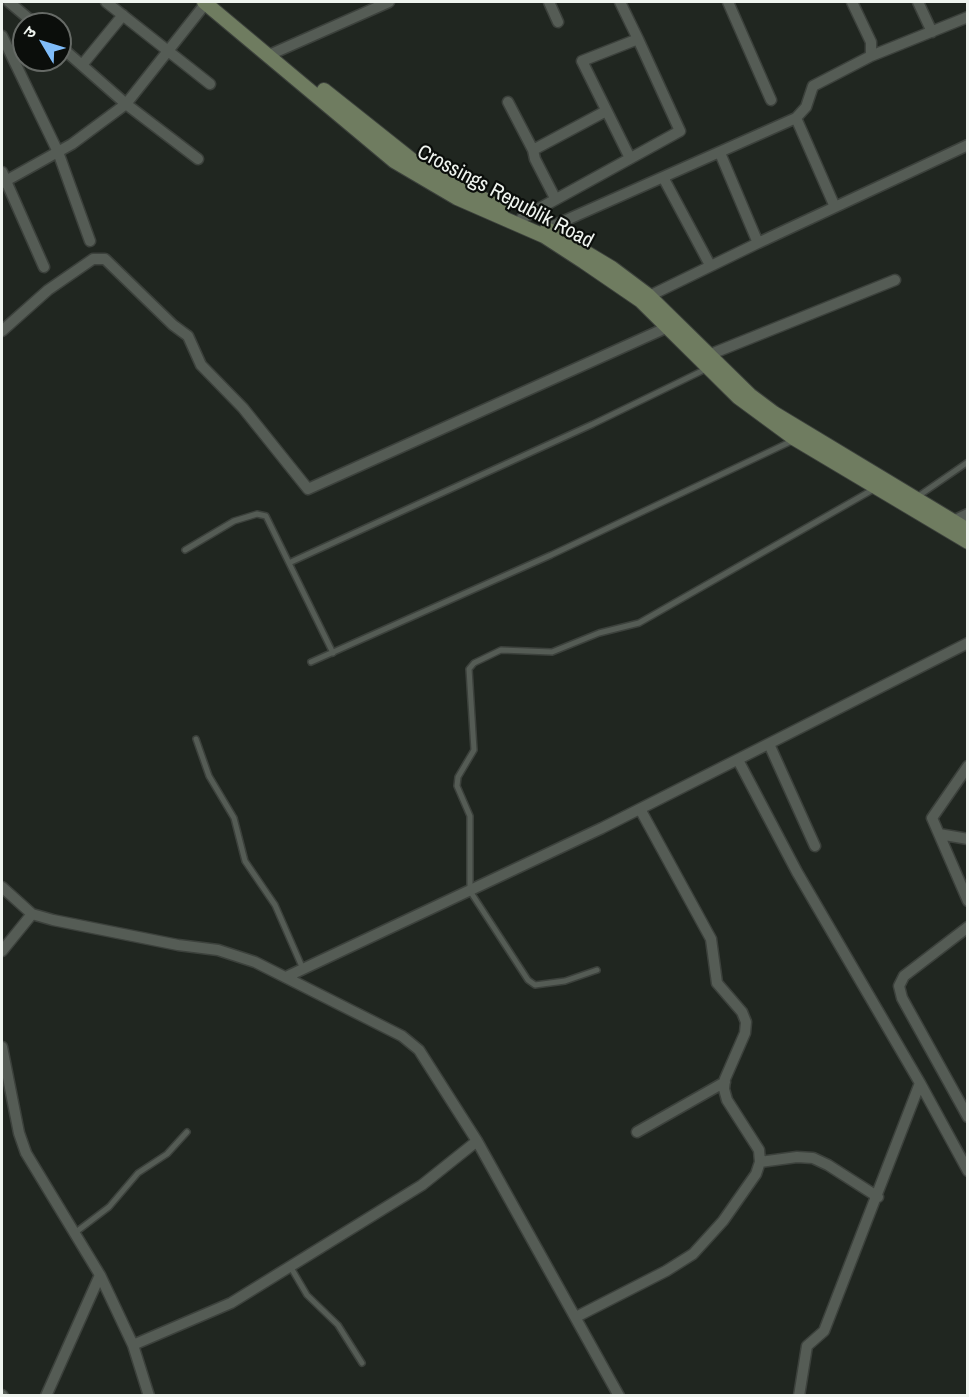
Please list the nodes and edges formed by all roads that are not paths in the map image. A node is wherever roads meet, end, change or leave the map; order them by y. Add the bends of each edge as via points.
1 (9, 2) edge
2 (106, 2) edge
3 (210, 2) edge
4 (389, 2) edge
5 (549, 2) edge
6 (620, 2) edge
7 (728, 2) edge
8 (852, 2) edge
9 (918, 2) edge
10 (21, 12) edge
11 (123, 15) junction
12 (968, 17) edge
13 (558, 22) dead end
14 (932, 32) junction
15 (2, 36) edge
16 (638, 39) junction
17 (168, 52) junction
18 (273, 53) junction
19 (72, 56) edge
20 (871, 56) junction
21 (82, 65) junction
22 (210, 84) dead end
23 (771, 100) dead end
24 (508, 102) dead end
25 (126, 104) junction
26 (606, 111) junction
27 (796, 118) junction
28 (968, 145) edge
29 (533, 150) junction
30 (58, 152) junction
31 (720, 153) junction
32 (630, 158) junction
33 (198, 159) dead end
34 (3, 179) edge
35 (664, 179) junction
36 (555, 198) junction
37 (835, 207) junction
38 (522, 218) junction
39 (546, 229) junction
40 (90, 241) dead end
41 (758, 243) junction
42 (710, 265) junction
43 (44, 267) dead end
44 (895, 280) dead end
45 (644, 298) junction
46 (668, 327) junction
47 (2, 331) edge
48 (710, 361) junction
49 (795, 439) junction
50 (968, 462) edge
51 (876, 488) junction
52 (916, 498) junction
53 (968, 514) edge
54 (953, 521) junction
55 (968, 530) edge
56 (968, 542) edge
57 (185, 550) dead end
58 (291, 562) junction
59 (968, 643) edge
60 (333, 652) junction
61 (311, 662) dead end
62 (196, 739) dead end
63 (769, 744) junction
64 (738, 760) junction
65 (968, 766) edge
66 (640, 809) junction
67 (939, 834) junction
68 (968, 839) edge
69 (815, 846) dead end
70 (2, 886) edge
71 (470, 891) junction
72 (968, 901) edge
73 (32, 914) junction
74 (968, 927) edge
75 (2, 951) edge
76 (303, 969) junction
77 (597, 970) dead end
78 (286, 977) junction
79 (2, 1047) edge
80 (725, 1082) junction
81 (920, 1083) junction
82 (968, 1117) edge
83 (187, 1132) dead end
84 (637, 1132) dead end
85 (477, 1141) junction
86 (760, 1162) junction
87 (968, 1171) edge
88 (878, 1197) junction
89 (76, 1232) junction
90 (290, 1266) junction
91 (100, 1275) junction
92 (576, 1317) junction
93 (133, 1345) junction
94 (362, 1363) dead end
95 (46, 1395) edge
96 (149, 1395) edge
97 (619, 1395) edge
98 (799, 1395) edge

1 - 10 street
2 - 11 street
3 - 17 street
3 - 18 street
4 - 18 street
5 - 13 street
6 - 16 street
7 - 23 street
8 - 20 street via 871,42
9 - 14 street
11 - 17 street
11 - 21 street
12 - 14 street
14 - 20 street
15 - 30 street
16 - 26 street via 582,61
16 - 32 street via 680,131
17 - 22 street
17 - 25 street
18 - 38 street via 412,160
18 - 45 street, Crossings Republik Road via 394,161 457,198 544,236
19 - 21 street
20 - 27 street via 813,86 806,107
21 - 25 street
24 - 29 street
25 - 30 street
25 - 33 street
26 - 29 street
26 - 32 street
27 - 31 street
27 - 37 street
28 - 37 street
29 - 36 street
30 - 34 street
30 - 40 street
31 - 35 street
31 - 41 street
32 - 36 street
34 - 43 street
35 - 39 street
35 - 42 street
36 - 38 street
37 - 41 street
38 - 39 street
39 - 45 street via 612,268
41 - 42 street
42 - 45 street
44 - 48 street
45 - 46 street, Crossings Republik Road
45 - 48 street
46 - 47 street via 308,489 243,408 201,365 188,336 105,259 93,259 48,290
46 - 48 street, Crossings Republik Road
48 - 49 street, Crossings Republik Road via 738,397
48 - 52 street via 774,413
48 - 58 lane via 593,424
49 - 51 street, Crossings Republik Road
49 - 60 lane via 551,555
50 - 52 lane
51 - 56 street, Crossings Republik Road
51 - 71 lane via 639,624 599,633 552,652 508,649 474,663 468,675 474,750 457,786 470,816
52 - 54 street
53 - 54 street
54 - 55 street
57 - 58 lane via 234,521 262,514 269,519
58 - 60 lane
59 - 63 street
60 - 61 lane
62 - 76 lane via 209,776 234,818 245,861 274,905
63 - 64 street
63 - 69 street
64 - 66 street
64 - 81 street via 797,872
65 - 67 street via 932,818
66 - 71 street
66 - 80 street via 711,939 717,983 746,1022
67 - 68 street
67 - 72 street
70 - 73 street
71 - 76 street
71 - 77 lane via 535,985 565,981
73 - 75 street
73 - 78 street via 218,950
74 - 82 street via 904,976 899,986
76 - 78 street
78 - 85 street via 383,1025 419,1050
79 - 89 street via 26,1153
80 - 84 street
80 - 86 street via 727,1100 759,1150
81 - 87 street
81 - 88 street
83 - 89 lane via 167,1154 138,1173 109,1207
85 - 90 street via 422,1185
85 - 92 street
86 - 88 street via 813,1158
86 - 92 street via 723,1221 693,1254
88 - 98 street via 824,1331 807,1346
89 - 91 street
90 - 93 street via 231,1303
90 - 94 lane via 307,1295 333,1319
91 - 93 street
91 - 95 street
92 - 97 street
93 - 96 street

